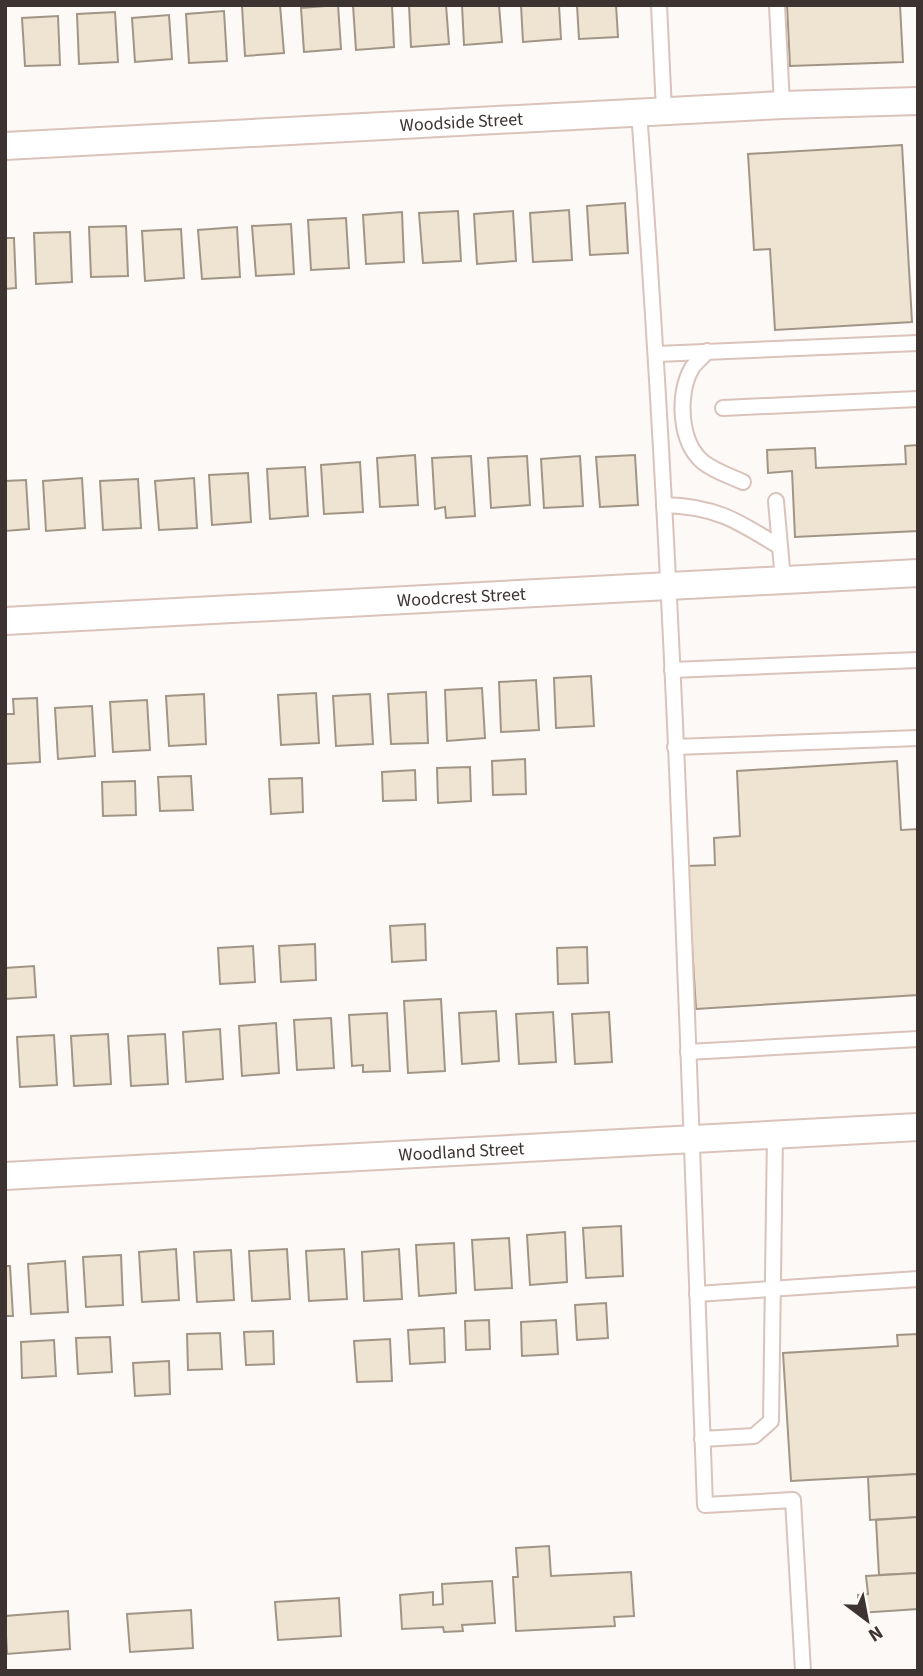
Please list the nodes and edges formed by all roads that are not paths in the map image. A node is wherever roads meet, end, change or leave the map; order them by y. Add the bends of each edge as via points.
1 (659, 5) edge
2 (777, 5) edge
3 (918, 101) edge
4 (782, 105) junction
5 (652, 112) junction
6 (5, 146) edge
7 (918, 343) edge
8 (707, 351) junction
9 (657, 354) junction
10 (918, 399) edge
11 (723, 408) dead end
12 (743, 482) dead end
13 (776, 501) dead end
14 (664, 505) junction
15 (780, 547) junction
16 (918, 573) edge
17 (783, 580) junction
18 (668, 587) junction
19 (5, 621) edge
20 (918, 660) edge
21 (672, 670) junction
22 (918, 738) edge
23 (674, 747) junction
24 (918, 1039) edge
25 (688, 1052) junction
26 (918, 1127) edge
27 (775, 1134) junction
28 (691, 1139) junction
29 (5, 1176) edge
30 (918, 1279) edge
31 (773, 1289) junction
32 (697, 1294) junction
33 (702, 1439) junction
34 (803, 1671) edge

1 - 5 lane
2 - 4 lane
3 - 4 street, Woodside Street
4 - 5 street, Woodside Street
5 - 6 street, Woodside Street
5 - 9 lane
7 - 8 lane
8 - 9 lane
8 - 12 lane via 692,367 686,384 687,440 702,462
9 - 14 lane
10 - 11 lane
13 - 15 lane
14 - 15 lane via 713,510
14 - 18 lane
15 - 17 lane
16 - 17 street, Woodcrest Street
17 - 18 street, Woodcrest Street
18 - 19 street, Woodcrest Street
18 - 21 lane
20 - 21 lane
21 - 23 lane
22 - 23 lane
23 - 25 lane
24 - 25 lane
25 - 28 lane
26 - 27 street, Woodland Street
27 - 28 street, Woodland Street
27 - 31 lane
28 - 29 street, Woodland Street
28 - 32 lane
30 - 31 lane
31 - 32 lane
31 - 33 lane via 771,1421 754,1436
32 - 33 lane
33 - 34 lane via 705,1505 793,1500

